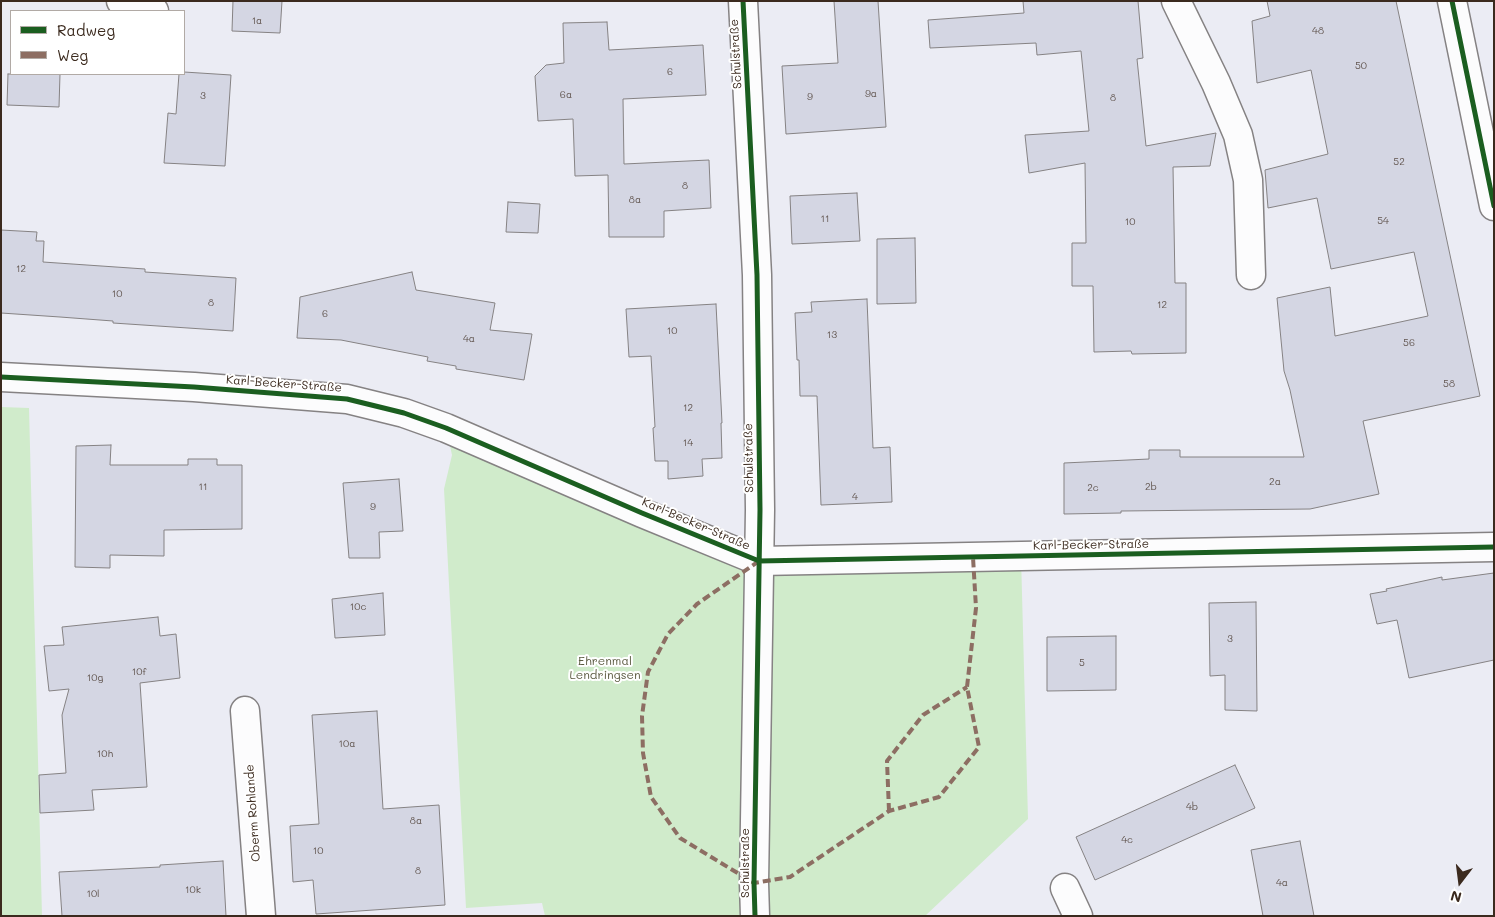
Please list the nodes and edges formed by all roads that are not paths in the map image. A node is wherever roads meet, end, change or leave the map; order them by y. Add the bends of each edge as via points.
1 (121, 1) edge
2 (743, 1) edge
3 (1176, 1) edge
4 (1452, 1) edge
5 (151, 10) edge
6 (1494, 206) edge
7 (1251, 275) dead end
8 (1, 377) edge
9 (1494, 547) edge
10 (758, 561) junction
11 (245, 711) dead end
12 (1065, 888) dead end
13 (261, 916) edge
14 (755, 916) edge
15 (1078, 916) edge

1 - 5 street
2 - 10 street, Schulstraße via 757,276
3 - 7 street via 1238,135 1248,180
4 - 6 street
8 - 10 street, Karl-Becker-Straße via 347,399 404,413 446,428
9 - 10 street, Karl-Becker-Straße
10 - 14 street, Schulstraße
11 - 13 street, Oberm Rohlande
12 - 15 street

